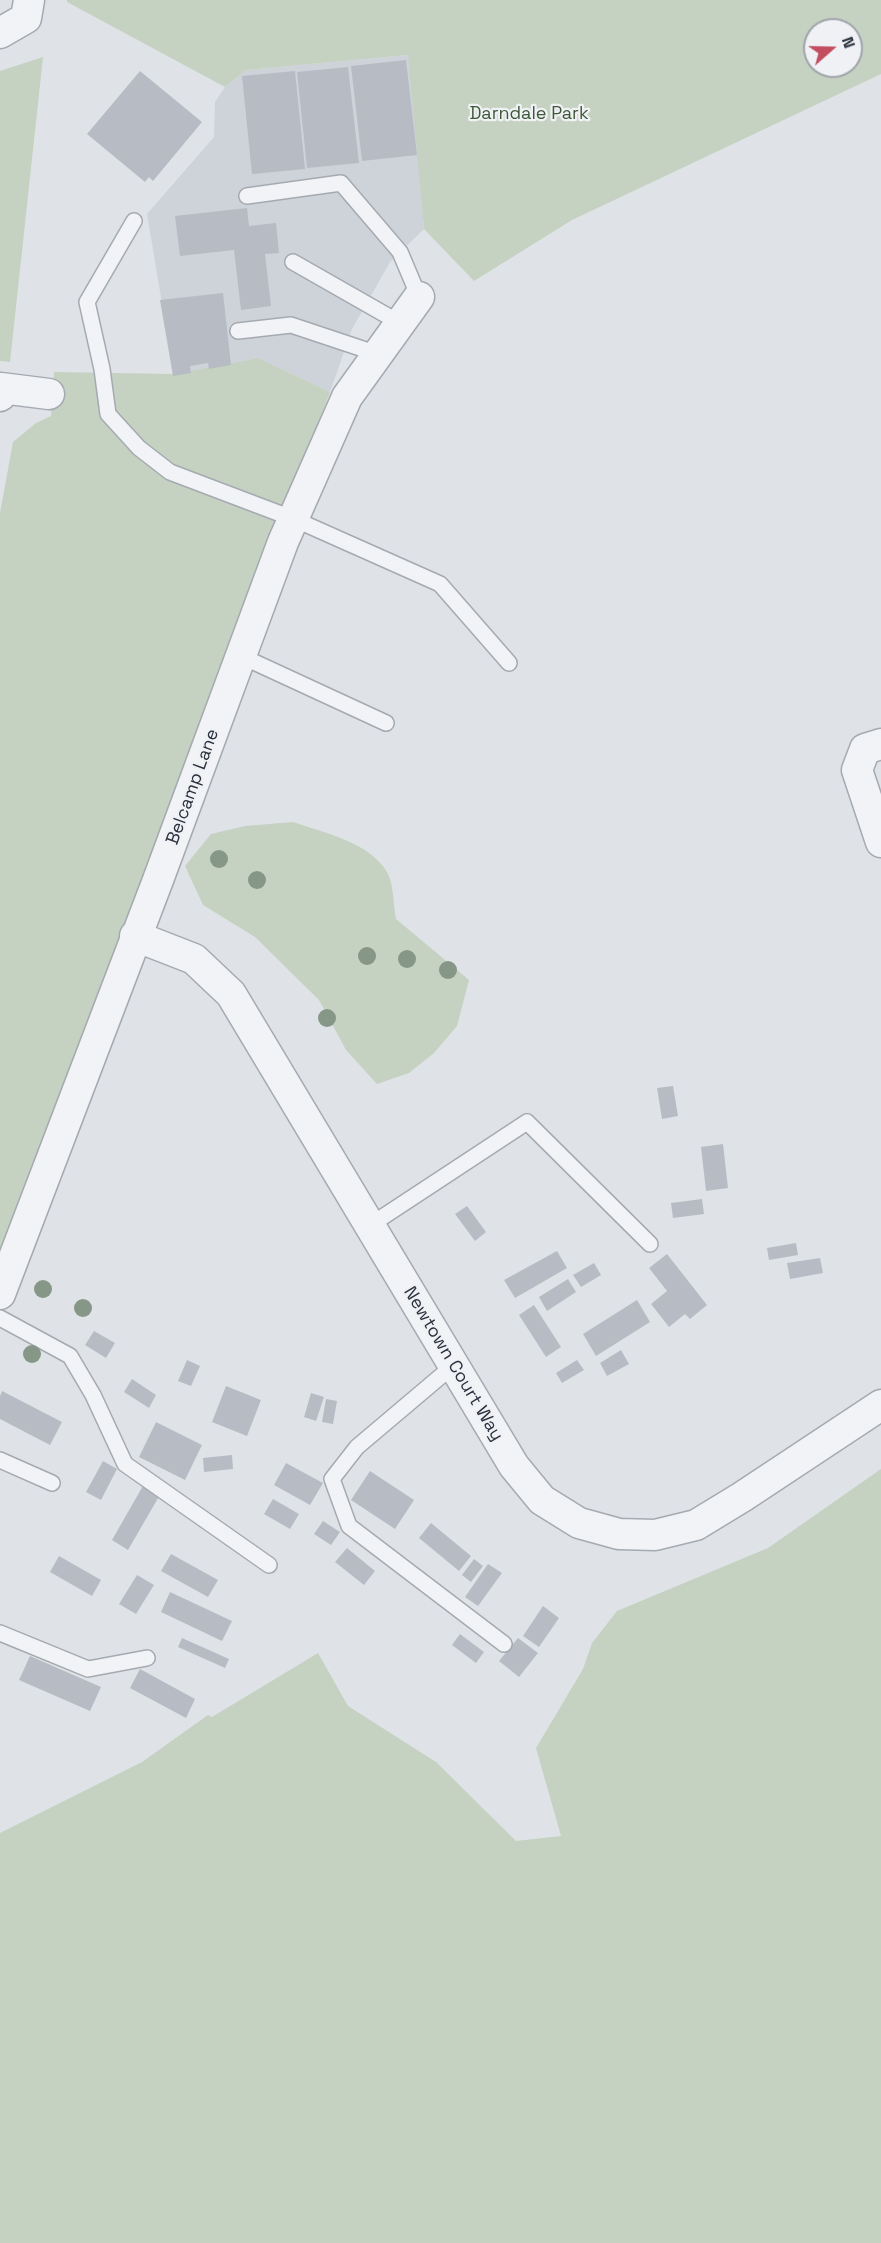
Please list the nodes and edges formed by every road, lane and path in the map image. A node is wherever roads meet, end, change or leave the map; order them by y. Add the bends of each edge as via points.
1 (29, 0) edge
2 (0, 33) edge
3 (247, 196) dead end
4 (134, 221) dead end
5 (293, 262) dead end
6 (419, 297) joint
7 (400, 323) junction
8 (238, 331) dead end
9 (378, 354) junction
10 (49, 394) dead end
11 (0, 396) edge
12 (294, 519) junction
13 (241, 656) junction
14 (509, 663) dead end
15 (386, 723) dead end
16 (881, 744) edge
17 (881, 842) edge
18 (135, 936) junction
19 (369, 1226) junction
20 (650, 1244) dead end
21 (0, 1294) edge
22 (0, 1318) edge
23 (454, 1365) junction
24 (881, 1405) edge
25 (0, 1460) edge
26 (52, 1483) dead end
27 (269, 1565) dead end
28 (0, 1634) edge
29 (504, 1644) dead end
30 (147, 1658) dead end

1 - 2 street via 26,18
3 - 6 lane via 341,183 400,252
4 - 12 lane via 87,302 108,414 139,448 170,472
5 - 7 lane
6 - 7 street, Belcamp Lane
7 - 9 street, Belcamp Lane
8 - 9 lane via 291,325
9 - 12 street, Belcamp Lane via 347,397
10 - 11 street via 2,388
12 - 13 street, Belcamp Lane
12 - 14 lane via 440,584
13 - 15 lane
13 - 18 street, Belcamp Lane
16 - 17 street via 865,749 857,770
18 - 19 street, Newtown Court Way via 194,959 231,994
18 - 21 street, Belcamp Lane
19 - 20 lane via 527,1122
19 - 23 street, Newtown Court Way
22 - 27 lane via 70,1356 125,1464
23 - 24 street, Newtown Court Way via 514,1466 542,1500 579,1523 619,1534 655,1535 696,1525
23 - 29 lane via 357,1447 332,1479 349,1526
25 - 26 lane
28 - 30 lane via 88,1669

